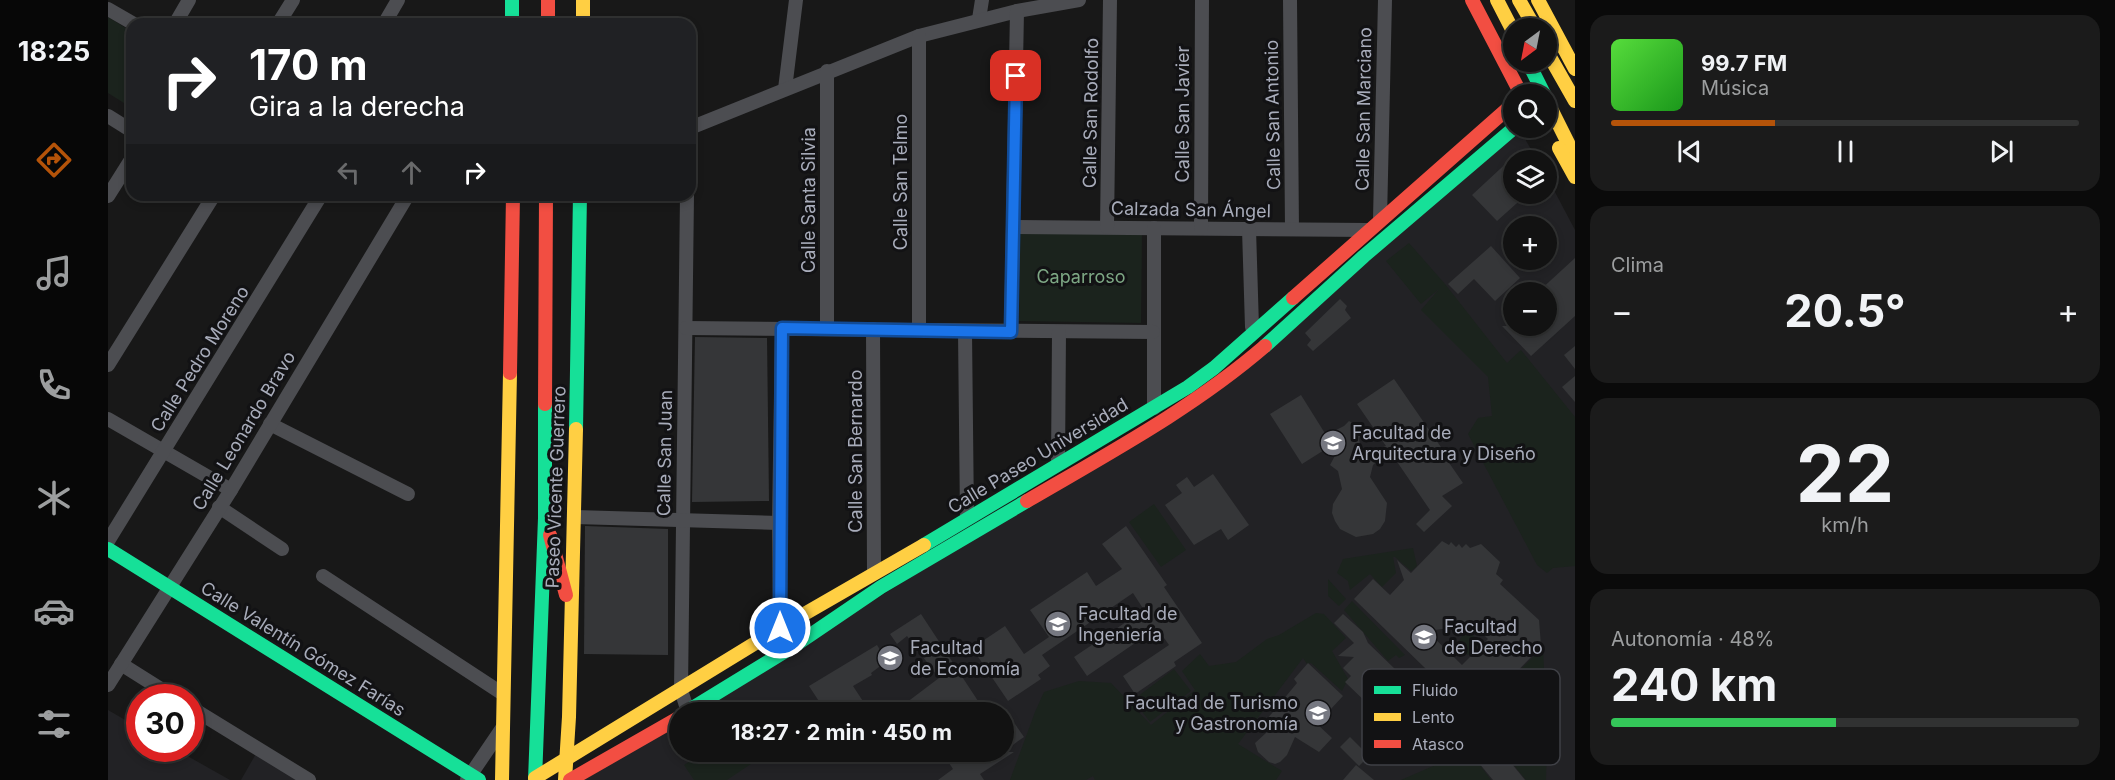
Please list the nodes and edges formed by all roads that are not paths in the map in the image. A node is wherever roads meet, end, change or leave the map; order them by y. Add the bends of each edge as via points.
1 (189, 0) edge
2 (293, 0) edge
3 (398, 0) edge
4 (512, 0) edge
5 (548, 0) edge
6 (583, 0) edge
7 (796, 0) edge
8 (982, 0) edge
9 (1079, 0) edge
10 (1110, 0) edge
11 (1202, 0) edge
12 (1290, 0) edge
13 (1385, 0) edge
14 (1472, 0) edge
15 (1497, 0) edge
16 (1519, 0) edge
17 (1538, 0) edge
18 (108, 9) edge
19 (1017, 11) junction
20 (178, 18) edge
21 (282, 18) edge
22 (388, 18) edge
23 (512, 18) edge
24 (548, 18) edge
25 (583, 18) edge
26 (1506, 18) edge
27 (1529, 18) edge
28 (126, 19) edge
29 (980, 20) junction
30 (919, 36) junction
31 (1571, 50) edge
32 (1557, 69) edge
33 (1575, 69) edge
34 (827, 71) junction
35 (1516, 84) edge
36 (785, 89) junction
37 (1575, 101) edge
38 (1503, 113) edge
39 (108, 116) edge
40 (1557, 121) edge
41 (696, 126) edge
42 (126, 127) edge
43 (1503, 138) edge
44 (1553, 138) edge
45 (1575, 156) edge
46 (1446, 162) junction
47 (126, 168) edge
48 (1459, 176) junction
49 (1575, 177) edge
50 (1421, 184) junction
51 (108, 196) edge
52 (1434, 197) junction
53 (210, 201) edge
54 (317, 201) edge
55 (404, 201) edge
56 (513, 201) edge
57 (546, 201) edge
58 (580, 201) edge
59 (687, 201) edge
60 (1380, 219) junction
61 (1013, 227) junction
62 (1107, 227) junction
63 (1154, 228) junction
64 (1201, 228) junction
65 (1249, 229) junction
66 (1292, 229) junction
67 (1369, 230) junction
68 (1252, 327) dead end
69 (686, 328) junction
70 (782, 328) junction
71 (827, 328) junction
72 (873, 329) junction
73 (919, 329) junction
74 (965, 331) junction
75 (1011, 332) junction
76 (1059, 332) junction
77 (1153, 333) junction
78 (108, 365) edge
79 (1154, 408) junction
80 (108, 419) edge
81 (270, 424) junction
82 (164, 452) junction
83 (1058, 464) junction
84 (231, 490) junction
85 (408, 494) dead end
86 (219, 507) junction
87 (575, 517) junction
88 (545, 518) junction
89 (967, 518) junction
90 (682, 519) junction
91 (779, 523) junction
92 (108, 541) edge
93 (108, 549) edge
94 (282, 549) dead end
95 (874, 573) junction
96 (323, 576) dead end
97 (168, 586) junction
98 (571, 611) junction
99 (780, 628) junction
100 (791, 647) junction
101 (121, 664) junction
102 (153, 684) edge
103 (108, 685) edge
104 (681, 690) junction
105 (503, 694) junction
106 (683, 702) edge
107 (704, 702) edge
108 (204, 716) edge
109 (669, 723) edge
110 (503, 727) junction
111 (568, 759) junction
112 (472, 778) edge
113 (535, 779) edge
114 (309, 780) edge
115 (502, 780) edge
116 (565, 780) edge
117 (570, 780) edge

1 - 20 street
2 - 21 street
3 - 22 street
4 - 23 main road
5 - 24 main road
6 - 25 main road
7 - 36 street
8 - 29 street
9 - 19 street
10 - 62 street, Calle San Rodolfo
11 - 64 street, Calle San Javier
12 - 66 street, Calle San Antonio
13 - 60 street, Calle San Marciano
14 - 35 main road
15 - 26 main road
16 - 27 main road
17 - 31 main road
18 - 28 street
19 - 29 street
19 - 61 street
29 - 30 street
30 - 34 street
30 - 73 street, Calle San Telmo
31 - 33 main road
32 - 37 main road
34 - 36 street
34 - 71 street, Calle Santa Silvia
36 - 41 street
38 - 46 main road, Calle Paseo Universidad
39 - 42 street
40 - 45 main road
43 - 48 main road, Calle Paseo Universidad
44 - 49 main road
46 - 48 main road via 1448,170
46 - 50 main road, Calle Paseo Universidad
47 - 51 street
48 - 52 main road, Calle Paseo Universidad
50 - 52 main road
50 - 60 main road, Calle Paseo Universidad
52 - 100 main road, Calle Paseo Universidad via 1217,384 1163,421 881,587
53 - 78 street
54 - 82 street, Calle Pedro Moreno
55 - 81 street, Calle Leonardo Bravo
56 - 105 main road
57 - 88 main road, Paseo Vicente Guerrero
58 - 87 main road, Paseo Vicente Guerrero
59 - 69 street, Calle San Juan
60 - 67 main road, Calle Paseo Universidad
61 - 62 street, Calzada San Ángel
61 - 75 street
62 - 63 street, Calzada San Ángel
63 - 64 street, Calzada San Ángel
63 - 77 street
64 - 65 street, Calzada San Ángel
65 - 66 street, Calzada San Ángel
65 - 68 street
66 - 67 street, Calzada San Ángel
67 - 79 main road, Calle Paseo Universidad via 1214,368
69 - 70 street
69 - 90 street, Calle San Juan
70 - 71 street
70 - 91 street
71 - 72 street
72 - 73 street
72 - 95 street, Calle San Bernardo
73 - 74 street
74 - 75 street
74 - 89 street
75 - 76 street
76 - 77 street
76 - 83 street
77 - 79 street
79 - 83 main road, Calle Paseo Universidad
80 - 82 street
81 - 84 street, Calle Leonardo Bravo
81 - 85 street
82 - 84 street
82 - 92 street, Calle Pedro Moreno
83 - 89 main road, Calle Paseo Universidad
84 - 86 street, Calle Leonardo Bravo
86 - 94 street
86 - 97 street, Calle Leonardo Bravo
87 - 90 street
87 - 98 main road, Paseo Vicente Guerrero
88 - 98 main road
88 - 113 main road, Paseo Vicente Guerrero
89 - 95 main road, Calle Paseo Universidad
90 - 91 street
90 - 104 street, Calle San Juan
91 - 99 street
93 - 97 main road, Calle Valentín Gómez Farías
95 - 99 main road, Calle Paseo Universidad
96 - 105 street
97 - 101 street, Calle Leonardo Bravo
97 - 112 main road, Calle Valentín Gómez Farías
98 - 111 main road, Paseo Vicente Guerrero
99 - 100 street via 789,633
99 - 104 main road, Calle Paseo Universidad
100 - 107 main road, Calle Paseo Universidad
101 - 102 street
101 - 103 street, Calle Leonardo Bravo
104 - 106 street, Calle San Juan
104 - 111 main road, Calle Paseo Universidad
105 - 110 main road
108 - 114 street
109 - 117 main road, Calle Paseo Universidad
110 - 112 street
110 - 115 main road
111 - 113 main road, Calle Paseo Universidad
111 - 116 main road, Paseo Vicente Guerrero

